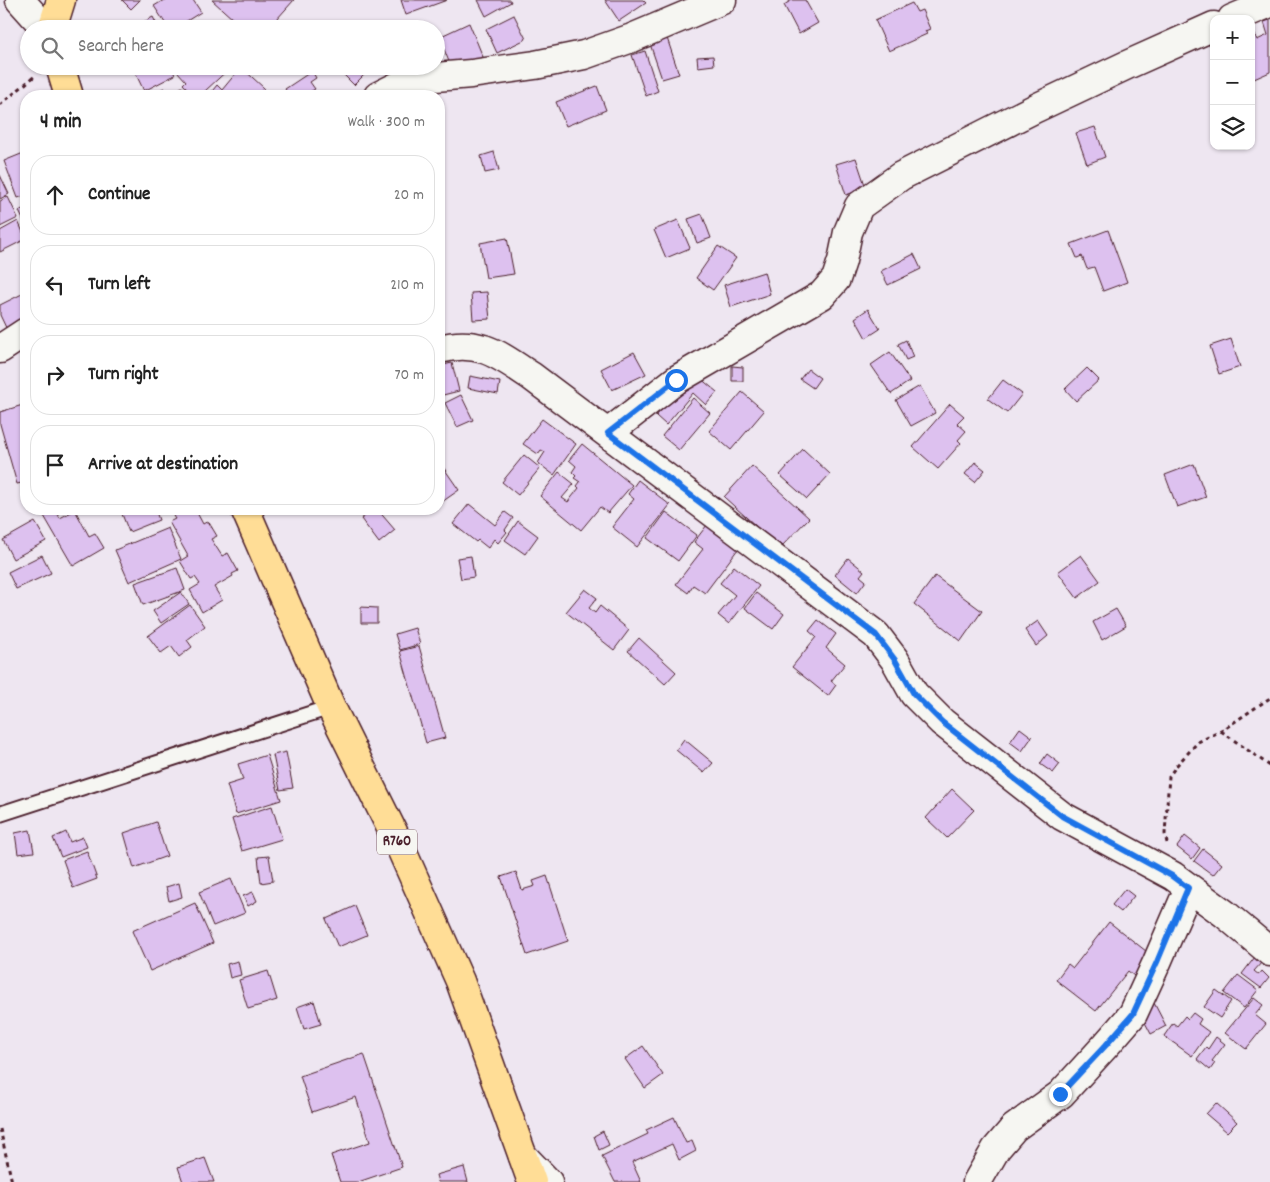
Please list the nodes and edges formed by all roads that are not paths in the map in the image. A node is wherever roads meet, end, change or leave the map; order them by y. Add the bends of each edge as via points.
1 (20, 0) edge
2 (61, 0) edge
3 (722, 0) edge
4 (1270, 3) edge
5 (1242, 15) edge
6 (38, 20) edge
7 (55, 20) edge
8 (1210, 28) edge
9 (54, 75) edge
10 (65, 90) edge
11 (390, 90) edge
12 (20, 336) edge
13 (445, 348) edge
14 (0, 349) edge
15 (608, 433) junction
16 (248, 515) edge
17 (331, 707) junction
18 (0, 814) edge
19 (1180, 882) junction
20 (1270, 952) edge
21 (523, 1156) junction
22 (532, 1182) edge
23 (548, 1182) edge
24 (977, 1182) edge

1 - 6 street
2 - 7 main road
3 - 11 street via 584,55 471,74 412,79
4 - 5 street
8 - 15 street via 1127,64 902,176 859,206 848,232 836,279 822,295 676,380
9 - 10 main road
12 - 14 street
13 - 15 street via 480,347 498,355
15 - 19 street via 876,635 914,694 942,722 994,763 1062,816
16 - 17 main road, R760
17 - 18 lane
17 - 21 main road, R760 via 398,842 460,981
19 - 20 street
19 - 24 street via 1157,962 1133,1014 1060,1094 1014,1128 996,1149
21 - 22 main road, R760
21 - 23 street

